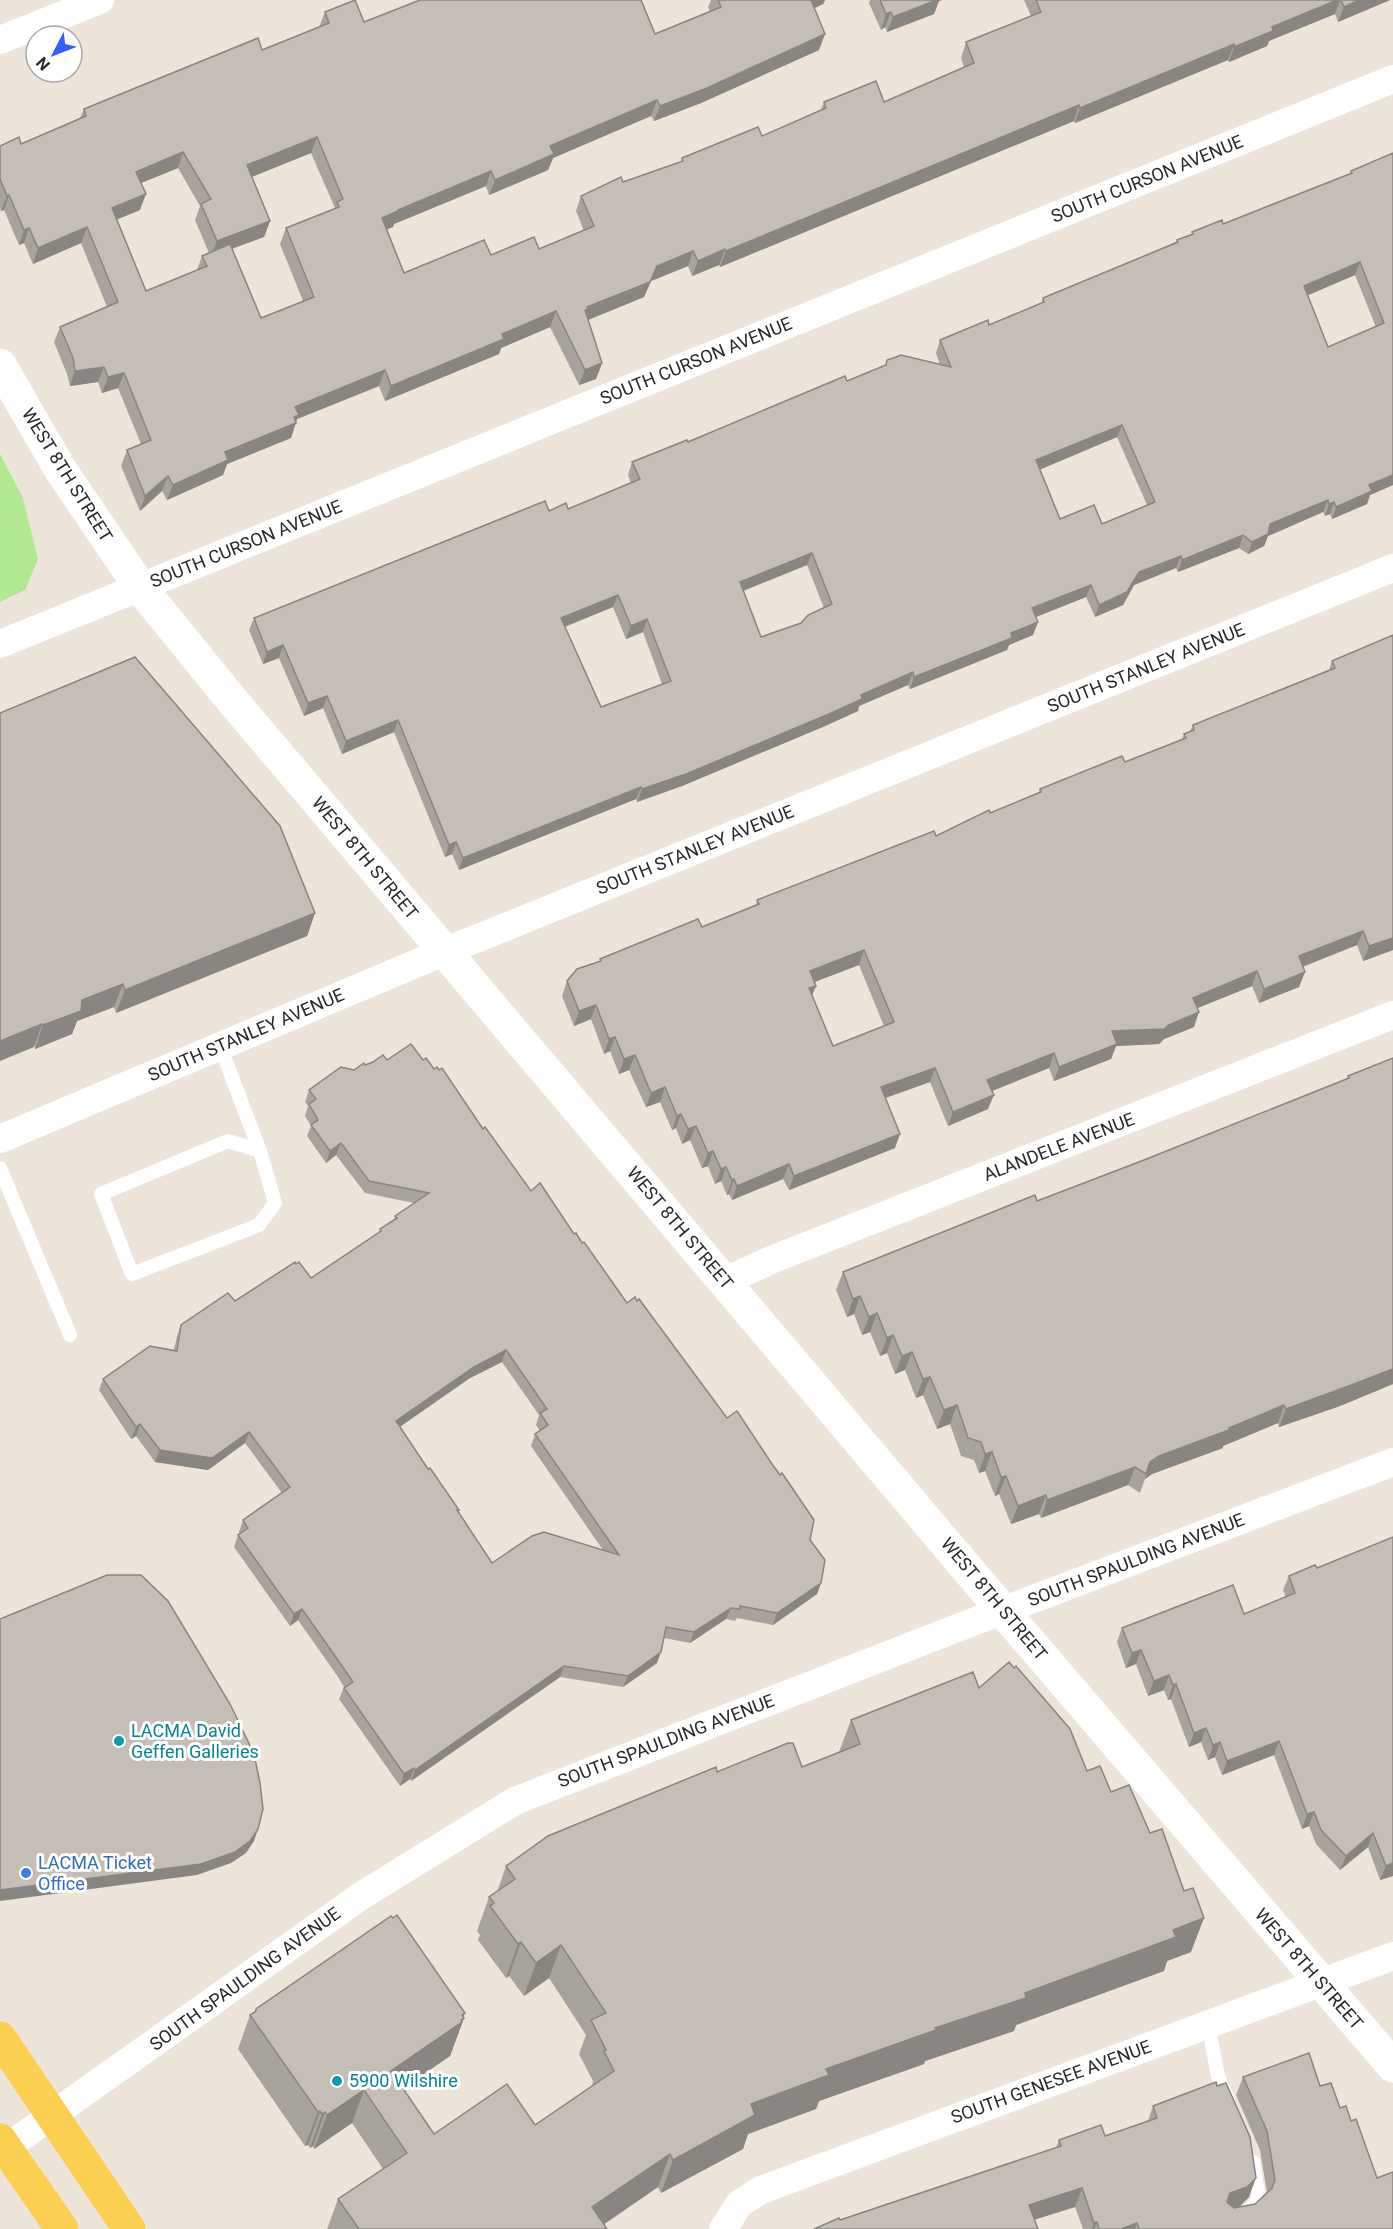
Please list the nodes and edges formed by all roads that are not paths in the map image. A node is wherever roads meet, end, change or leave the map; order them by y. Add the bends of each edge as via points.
1 (100, 0) edge
2 (0, 40) edge
3 (1393, 79) edge
4 (0, 366) edge
5 (1393, 568) edge
6 (140, 587) junction
7 (0, 644) edge
8 (446, 951) junction
9 (1393, 1015) edge
10 (220, 1046) junction
11 (0, 1139) edge
12 (260, 1150) junction
13 (0, 1168) edge
14 (726, 1281) junction
15 (70, 1335) dead end
16 (1393, 1462) edge
17 (1003, 1611) junction
18 (1393, 1956) edge
19 (1320, 1982) junction
20 (1208, 2024) junction
21 (0, 2038) edge
22 (1393, 2066) edge
23 (53, 2115) junction
24 (1235, 2115) edge
25 (3, 2144) edge
26 (1252, 2153) edge
27 (1237, 2216) edge
28 (62, 2229) edge
29 (129, 2229) edge
30 (723, 2229) edge

1 - 2 street
3 - 6 street, SOUTH CURSON AVENUE
4 - 6 street, WEST 8TH STREET via 60,469
5 - 8 street, SOUTH STANLEY AVENUE
6 - 7 street, SOUTH CURSON AVENUE
6 - 8 street, WEST 8TH STREET
8 - 10 street, SOUTH STANLEY AVENUE
8 - 14 street, WEST 8TH STREET
9 - 14 street, ALANDELE AVENUE
10 - 11 street, SOUTH STANLEY AVENUE
10 - 12 lane
12 - 12 lane via 228,1141 101,1194 132,1274 259,1225 275,1203
13 - 15 lane
14 - 17 street, WEST 8TH STREET
16 - 17 street, SOUTH SPAULDING AVENUE
17 - 19 street, WEST 8TH STREET
17 - 23 street, SOUTH SPAULDING AVENUE via 515,1801 361,1896
18 - 19 street, SOUTH GENESEE AVENUE
19 - 20 street, SOUTH GENESEE AVENUE
19 - 22 street, WEST 8TH STREET
20 - 24 lane via 1218,2076
20 - 30 street, SOUTH GENESEE AVENUE via 761,2190 739,2204
21 - 23 main road
23 - 25 street, SOUTH SPAULDING AVENUE
23 - 29 main road
25 - 28 main road
26 - 27 lane via 1259,2200 1245,2214

